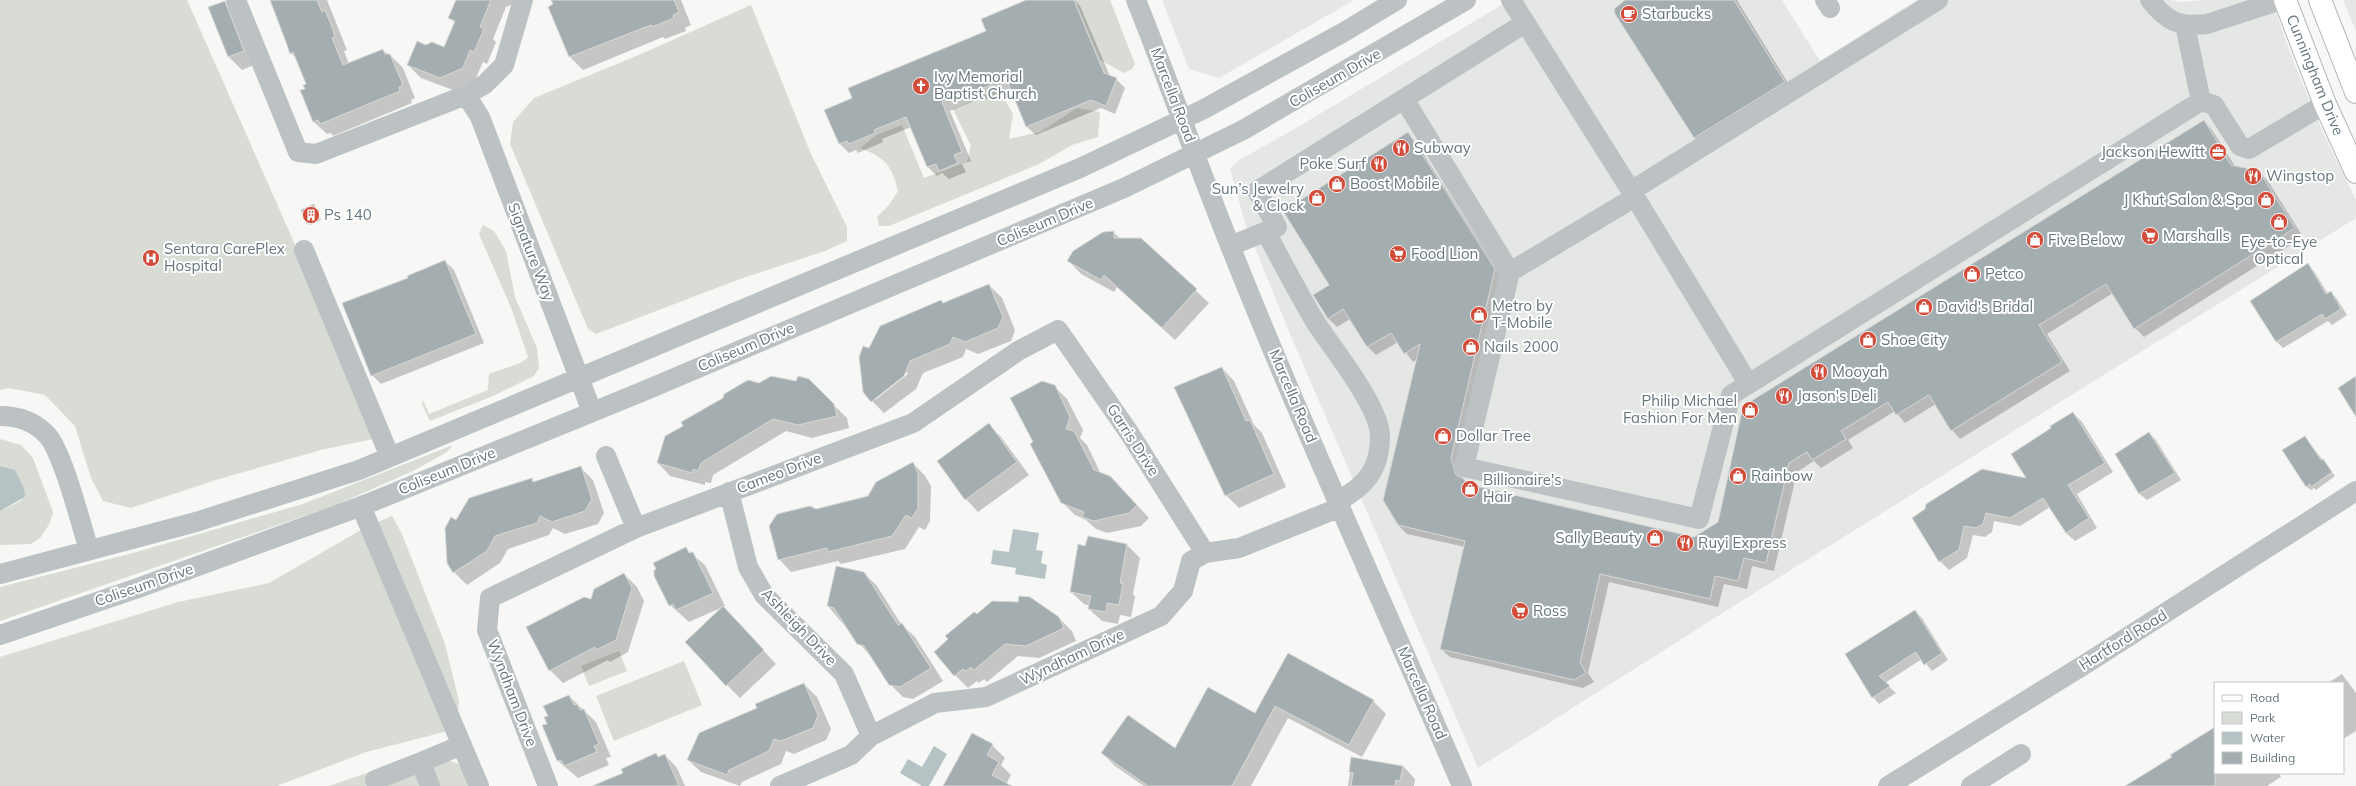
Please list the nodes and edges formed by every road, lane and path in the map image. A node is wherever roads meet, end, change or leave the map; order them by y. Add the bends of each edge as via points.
1 (236, 0) edge
2 (524, 0) edge
3 (1136, 0) edge
4 (1397, 0) edge
5 (1466, 0) edge
6 (1511, 0) edge
7 (1938, 0) edge
8 (2150, 0) edge
9 (2281, 0) edge
10 (2285, 0) edge
11 (2320, 0) edge
12 (1525, 24) junction
13 (2185, 25) junction
14 (2356, 92) edge
15 (466, 95) junction
16 (1404, 100) junction
17 (2201, 101) junction
18 (2325, 104) junction
19 (1183, 119) junction
20 (1196, 154) junction
21 (2356, 172) edge
22 (1633, 194) junction
23 (1266, 232) junction
24 (1230, 246) junction
25 (304, 250) dead end
26 (1510, 272) junction
27 (1058, 330) joint
28 (580, 378) junction
29 (1748, 384) junction
30 (592, 412) junction
31 (0, 416) edge
32 (606, 456) dead end
33 (390, 457) junction
34 (2356, 491) edge
35 (729, 492) junction
36 (1339, 504) junction
37 (360, 506) junction
38 (636, 528) junction
39 (89, 550) junction
40 (1205, 553) junction
41 (0, 574) edge
42 (490, 598) joint
43 (0, 635) edge
44 (871, 736) junction
45 (462, 745) junction
46 (2021, 754) dead end
47 (421, 762) junction
48 (371, 784) edge
49 (430, 786) edge
50 (479, 786) edge
51 (548, 786) edge
52 (780, 786) edge
53 (1462, 786) edge
54 (1888, 786) edge
55 (1971, 786) edge

1 - 15 street via 298,152 316,154
2 - 15 street via 504,65 484,84
3 - 19 street, Marcella Road
4 - 19 street via 1344,32
5 - 20 street, Coliseum Drive via 1291,103
6 - 12 street
7 - 22 street
8 - 13 street via 2160,13 2173,22
9 - 13 street via 2207,24
10 - 18 main road, Cunningham Drive
11 - 14 main road, Cunningham Drive
12 - 16 street
12 - 22 street
13 - 17 street
15 - 28 street, Signature Way via 480,118
16 - 23 street via 1257,192 1276,227
16 - 26 street
17 - 18 street via 2214,105 2240,146 2249,149
17 - 29 street
18 - 21 main road, Cunningham Drive
19 - 20 street, Marcella Road
19 - 28 street via 1004,201
20 - 24 street, Marcella Road
20 - 30 street, Coliseum Drive via 1051,220
22 - 26 street
22 - 29 street
23 - 24 street
23 - 36 street, Wyndham Drive via 1316,322 1373,409 1380,435 1377,463 1368,479
24 - 36 street, Marcella Road
25 - 33 street
26 - 29 street via 1464,468 1700,518 1731,394
27 - 35 street, Cameo Drive via 1018,351 912,423
27 - 40 street, Garris Drive via 1130,434
28 - 30 street, Signature Way
28 - 33 street
30 - 37 street, Coliseum Drive
31 - 39 street via 11,416 33,423 48,436 60,457
32 - 38 street
33 - 39 street via 359,470 196,522
34 - 54 street, Hartford Road
35 - 38 street, Cameo Drive
35 - 44 street, Ashleigh Drive via 748,567 764,595 844,674
36 - 40 street, Wyndham Drive via 1239,548
36 - 53 street, Marcella Road
37 - 43 street, Coliseum Drive via 138,588
37 - 45 street
38 - 42 street, Cameo Drive
39 - 41 street
40 - 44 street, Wyndham Drive via 1191,561 1184,591 1161,616 986,697 935,703
42 - 51 street, Wyndham Drive via 487,630
44 - 52 street, Wyndham Drive via 851,755
45 - 47 street
45 - 50 street
46 - 55 street
47 - 48 street
47 - 49 street

